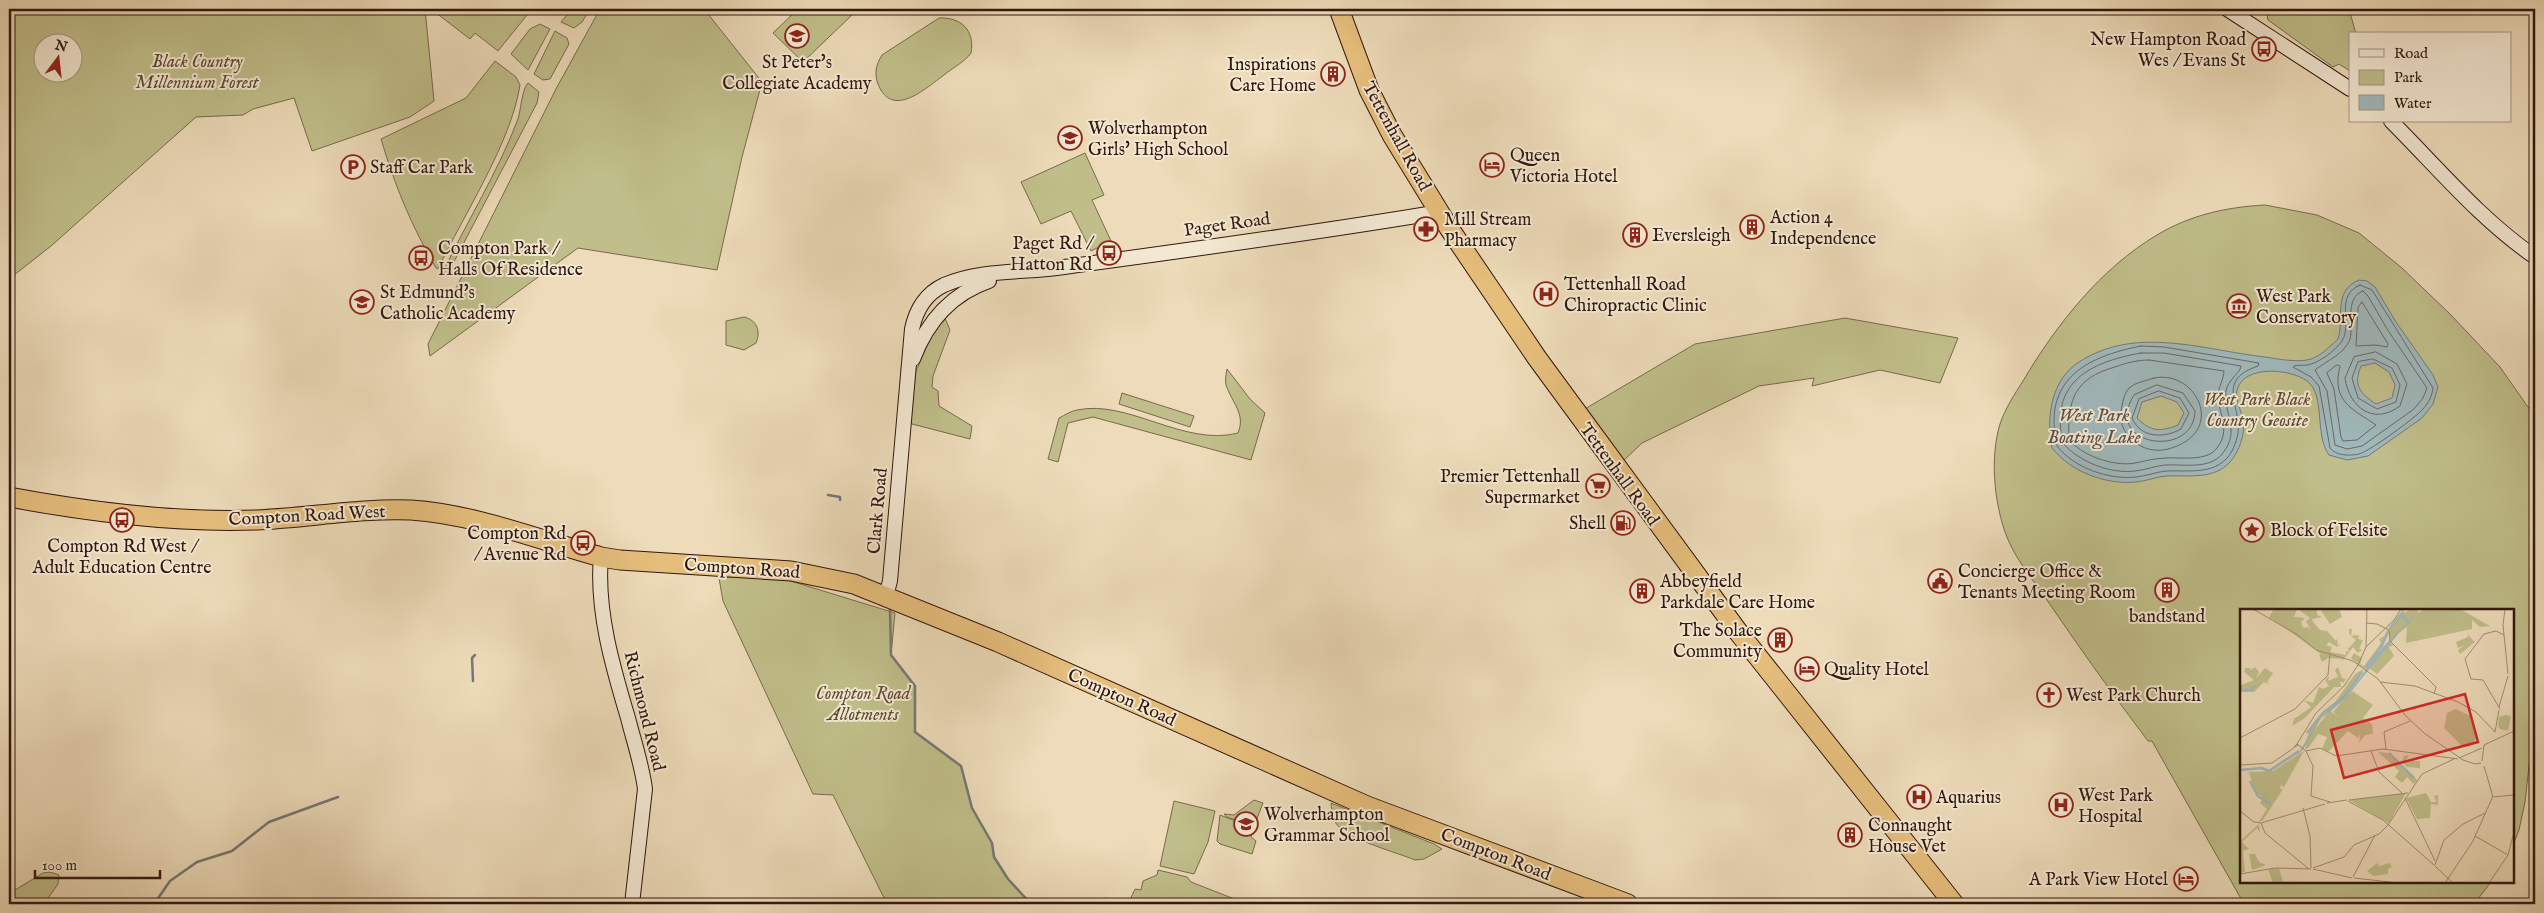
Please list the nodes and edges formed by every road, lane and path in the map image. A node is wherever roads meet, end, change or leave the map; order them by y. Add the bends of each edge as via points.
1 (1339, 9) edge
2 (2227, 9) edge
3 (2349, 88) edge
4 (2392, 122) edge
5 (1440, 212) junction
6 (2535, 257) edge
7 (1019, 273) junction
8 (909, 368) junction
9 (903, 429) joint
10 (9, 497) edge
11 (601, 557) junction
12 (886, 596) junction
13 (632, 904) edge
14 (1628, 904) edge
15 (1954, 904) edge

1 - 5 highway, Tettenhall Road via 1369,90
2 - 3 street
4 - 6 street via 2489,222
5 - 7 street, Paget Road
5 - 15 highway, Tettenhall Road via 1578,416 1700,582
7 - 8 street, Paget Road via 976,286 954,300 929,326
7 - 8 street, Paget Road via 959,281 935,291 914,318
8 - 9 street, Paget Road
9 - 12 street, Clark Road
10 - 11 highway, Compton Road West via 144,516 199,520 257,520 410,510 445,514
11 - 12 highway, Compton Road via 806,572
11 - 13 street, Richmond Road via 600,579 607,631 644,789
12 - 14 highway, Compton Road via 998,642 1366,806

